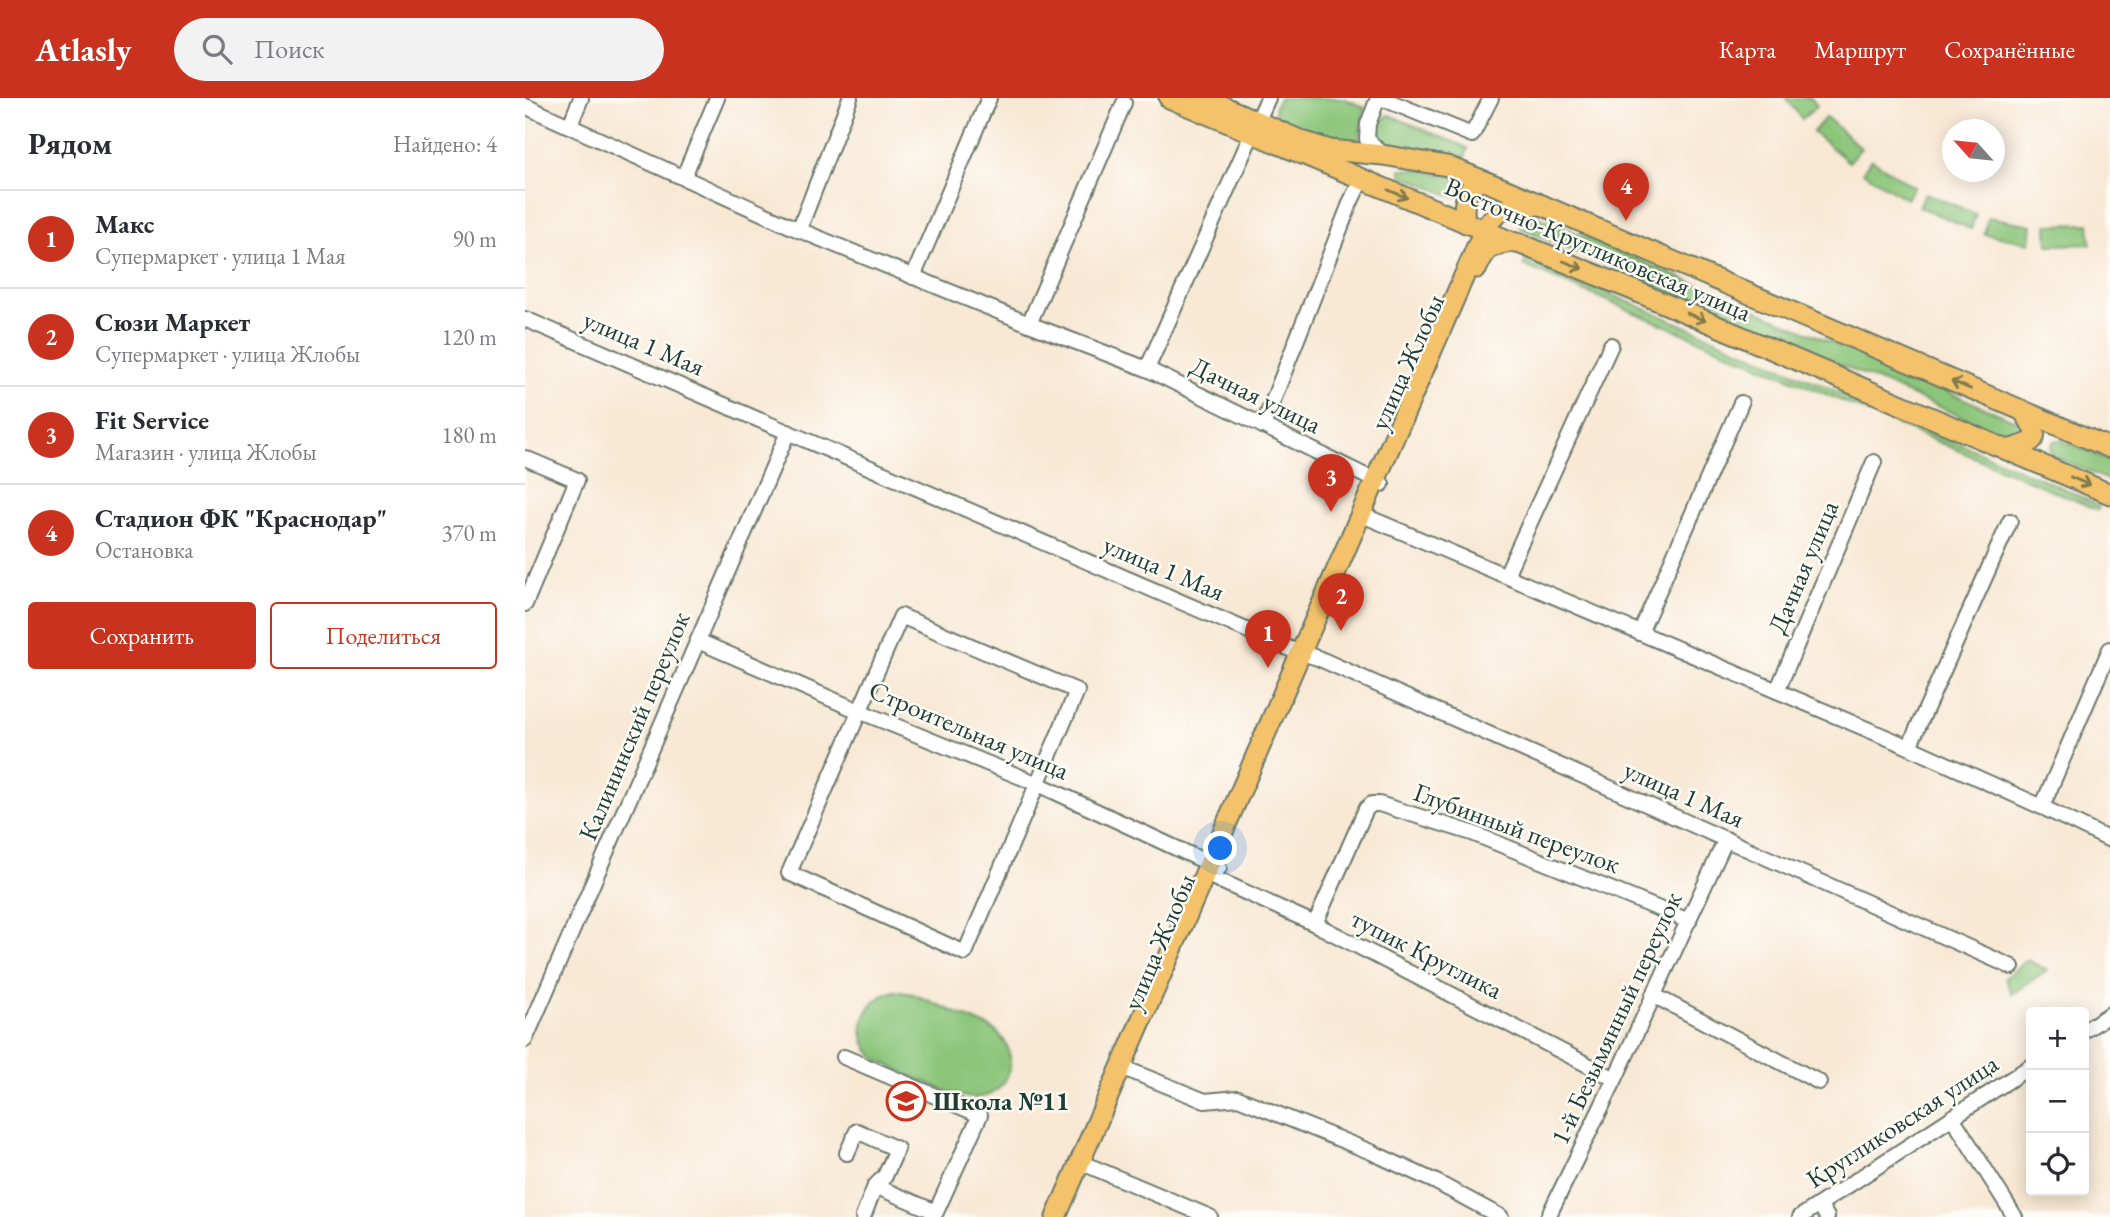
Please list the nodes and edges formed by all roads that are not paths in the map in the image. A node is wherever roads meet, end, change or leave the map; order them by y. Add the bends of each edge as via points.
1 (581, 98) edge
2 (717, 98) edge
3 (850, 98) edge
4 (989, 98) edge
5 (1169, 98) edge
6 (1204, 98) edge
7 (1268, 98) edge
8 (1380, 98) edge
9 (1490, 98) edge
10 (1124, 103) dead end
11 (525, 106) edge
12 (1250, 123) junction
13 (569, 125) junction
14 (1383, 155) junction
15 (684, 176) junction
16 (1362, 178) junction
17 (1479, 180) junction
18 (1542, 205) junction
19 (1466, 223) junction
20 (799, 230) junction
21 (1484, 230) junction
22 (1512, 242) junction
23 (913, 277) junction
24 (525, 318) edge
25 (1029, 324) junction
26 (1611, 345) dead end
27 (1147, 369) junction
28 (1741, 403) dead end
29 (2023, 411) junction
30 (1263, 426) junction
31 (2068, 430) junction
32 (788, 432) junction
33 (2110, 448) edge
34 (2007, 450) junction
35 (525, 458) edge
36 (1874, 462) dead end
37 (2050, 468) junction
38 (1378, 482) junction
39 (2110, 494) edge
40 (1364, 516) junction
41 (2010, 521) dead end
42 (1506, 575) junction
43 (525, 604) edge
44 (1640, 633) junction
45 (698, 641) junction
46 (2110, 649) edge
47 (1304, 654) junction
48 (1777, 691) junction
49 (859, 710) junction
50 (1909, 747) junction
51 (1038, 784) junction
52 (2042, 807) junction
53 (1726, 839) junction
54 (2110, 840) edge
55 (1214, 870) junction
56 (1689, 921) junction
57 (1315, 924) junction
58 (2013, 967) dead end
59 (1653, 995) junction
60 (2110, 1014) edge
61 (2089, 1028) edge
62 (525, 1040) edge
63 (844, 1057) dead end
64 (1126, 1069) junction
65 (2026, 1069) edge
66 (1615, 1079) junction
67 (1819, 1082) dead end
68 (1952, 1117) junction
69 (847, 1153) dead end
70 (1085, 1164) junction
71 (875, 1186) junction
72 (1823, 1211) edge
73 (863, 1217) edge
74 (1056, 1217) edge
75 (1067, 1217) edge
76 (1210, 1217) edge
77 (1501, 1217) edge
78 (1548, 1217) edge
79 (1800, 1217) edge
80 (2015, 1217) edge

1 - 13 street
2 - 15 street
3 - 20 street
4 - 23 street
5 - 12 main road, Восточно-Кругликовская улица
6 - 12 main road, Восточно-Кругликовская улица
7 - 12 street, Дачная улица
8 - 9 street via 1472,135
8 - 14 street via 1368,124 1367,139
10 - 25 street
11 - 13 street, Дачная улица
12 - 14 main road, Восточно-Кругликовская улица via 1330,150
12 - 16 main road, Восточно-Кругликовская улица
12 - 27 street, Дачная улица
13 - 15 street, Дачная улица
14 - 17 main road, Восточно-Кругликовская улица via 1447,166
15 - 20 street, Дачная улица
16 -> 19 main road, Восточно-Кругликовская улица
16 - 30 street
17 - 18 main road, Восточно-Кругликовская улица
17 - 19 main road via 1463,209
18 - 21 main road, улица Жлобы via 1503,209
29 -> 18 main road, Восточно-Кругликовская улица
19 - 21 main road, Восточно-Кругликовская улица
20 - 23 street, Дачная улица
21 - 22 main road, Восточно-Кругликовская улица
21 - 38 main road, улица Жлобы
22 -> 34 main road, Восточно-Кругликовская улица
22 - 38 main road, улица Жлобы via 1490,247 1480,262
23 - 25 street, Дачная улица
24 - 32 street, улица 1 Мая
25 - 27 street, Дачная улица
26 - 42 street
27 - 30 street, Дачная улица
28 - 44 street
29 - 31 main road, Восточно-Кругликовская улица
29 - 34 main road via 2036,434 2025,445
30 - 38 street, Дачная улица
31 - 33 main road, Восточно-Кругликовская улица
31 - 37 main road via 2044,438 2041,444
32 - 45 street, Калининский переулок
32 - 47 street, улица 1 Мая
34 - 37 main road, Восточно-Кругликовская улица
35 - 43 street via 577,480
36 - 48 street, Дачная улица
37 -> 39 main road, Восточно-Кругликовская улица
38 - 40 main road, улица Жлобы
40 - 42 street
40 - 47 main road, улица Жлобы
41 - 50 street
42 - 44 street
44 - 48 street
45 - 49 street, Строительная улица
45 - 62 street, Калининский переулок
46 - 52 street
47 - 53 street, улица 1 Мая
47 - 55 main road, улица Жлобы
48 - 50 street
49 - 51 street, Строительная улица
49 - 51 street via 901,616 1077,691
49 - 51 street via 789,873 965,953
50 - 52 street
51 - 55 street, Строительная улица
52 - 54 street
53 - 56 street, 1-й Безымянный переулок
53 - 58 street, улица 1 Мая
55 - 57 street, тупик Круглика
55 - 64 main road, улица Жлобы
56 - 57 street, Глубинный переулок via 1472,832 1372,804
56 - 59 street, 1-й Безымянный переулок
57 - 66 street, тупик Круглика
59 - 66 street, 1-й Безымянный переулок
59 - 67 street
60 - 61 street
63 - 71 street via 980,1115 936,1212
64 - 70 main road, улица Жлобы
64 - 77 street via 1205,1101 1238,1098 1371,1152
65 - 68 street, Кругликовская улица
66 - 78 street, 1-й Безымянный переулок
68 - 72 street, Кругликовская улица
68 - 80 street
69 - 71 street via 857,1131 897,1149
70 - 74 main road, улица Жлобы
70 - 75 main road, улица Жлобы
70 - 76 street
71 - 73 street
72 - 79 street, Кругликовская улица

